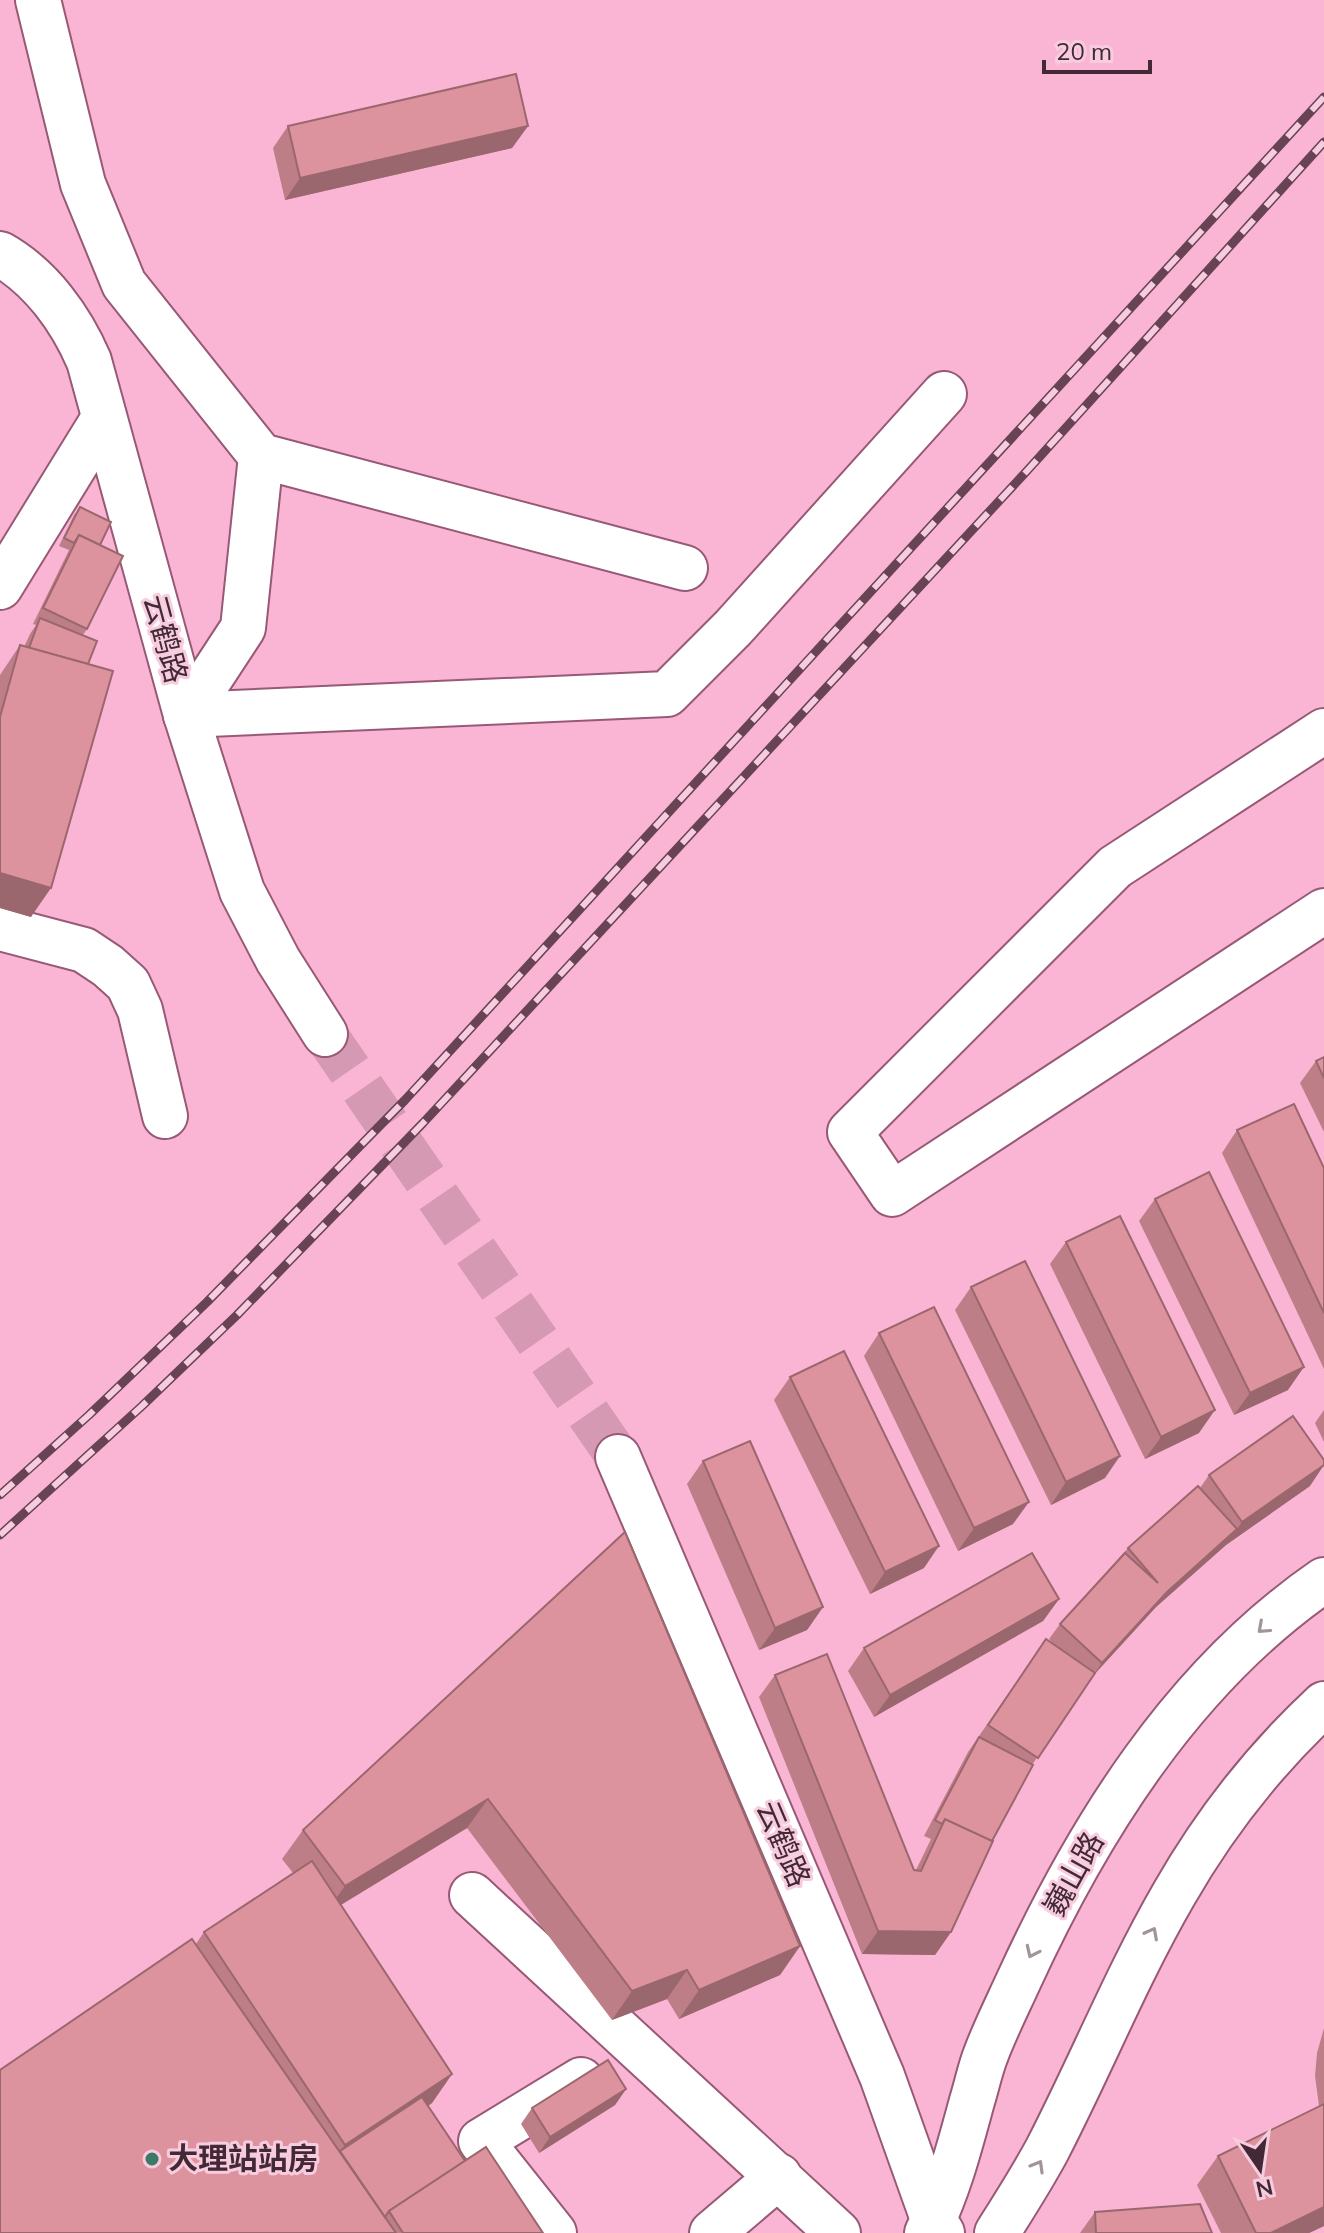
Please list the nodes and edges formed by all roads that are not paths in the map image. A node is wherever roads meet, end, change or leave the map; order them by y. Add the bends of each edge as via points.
1 (38, 0) edge
2 (0, 254) edge
3 (944, 394) dead end
4 (104, 418) junction
5 (261, 456) junction
6 (685, 568) dead end
7 (0, 587) edge
8 (186, 715) junction
9 (1324, 731) edge
10 (1324, 911) edge
11 (0, 928) edge
12 (325, 1034) tunnel mouth
13 (165, 1116) dead end
14 (618, 1457) tunnel mouth
15 (1324, 1580) edge
16 (1324, 1704) edge
17 (472, 1895) dead end
18 (635, 2046) junction
19 (779, 2176) junction
20 (934, 2228) edge
21 (554, 2233) edge
22 (712, 2233) edge
23 (838, 2233) edge
24 (997, 2233) edge

1 - 5 main road via 83,184 124,284
2 - 4 main road, 云鹤路 via 36,282 66,318 89,361
3 - 8 main road via 667,694
4 - 7 main road
4 - 8 main road, 云鹤路
5 - 6 main road
5 - 8 main road via 243,628
8 - 12 main road, 云鹤路 via 242,891
9 - 10 main road via 1115,867 850,1132 892,1194
11 - 13 main road via 84,950 128,984 140,1010
14 - 20 main road, 云鹤路 via 882,2076
15 -> 20 main road, 巍山路 via 1278,1614 1211,1679 1148,1756 1096,1833 989,2046
24 -> 16 main road via 1046,2153 1118,1999 1194,1860 1238,1797
17 - 18 main road
18 - 19 main road
18 - 21 main road via 481,2141
19 - 22 main road
19 - 23 main road

